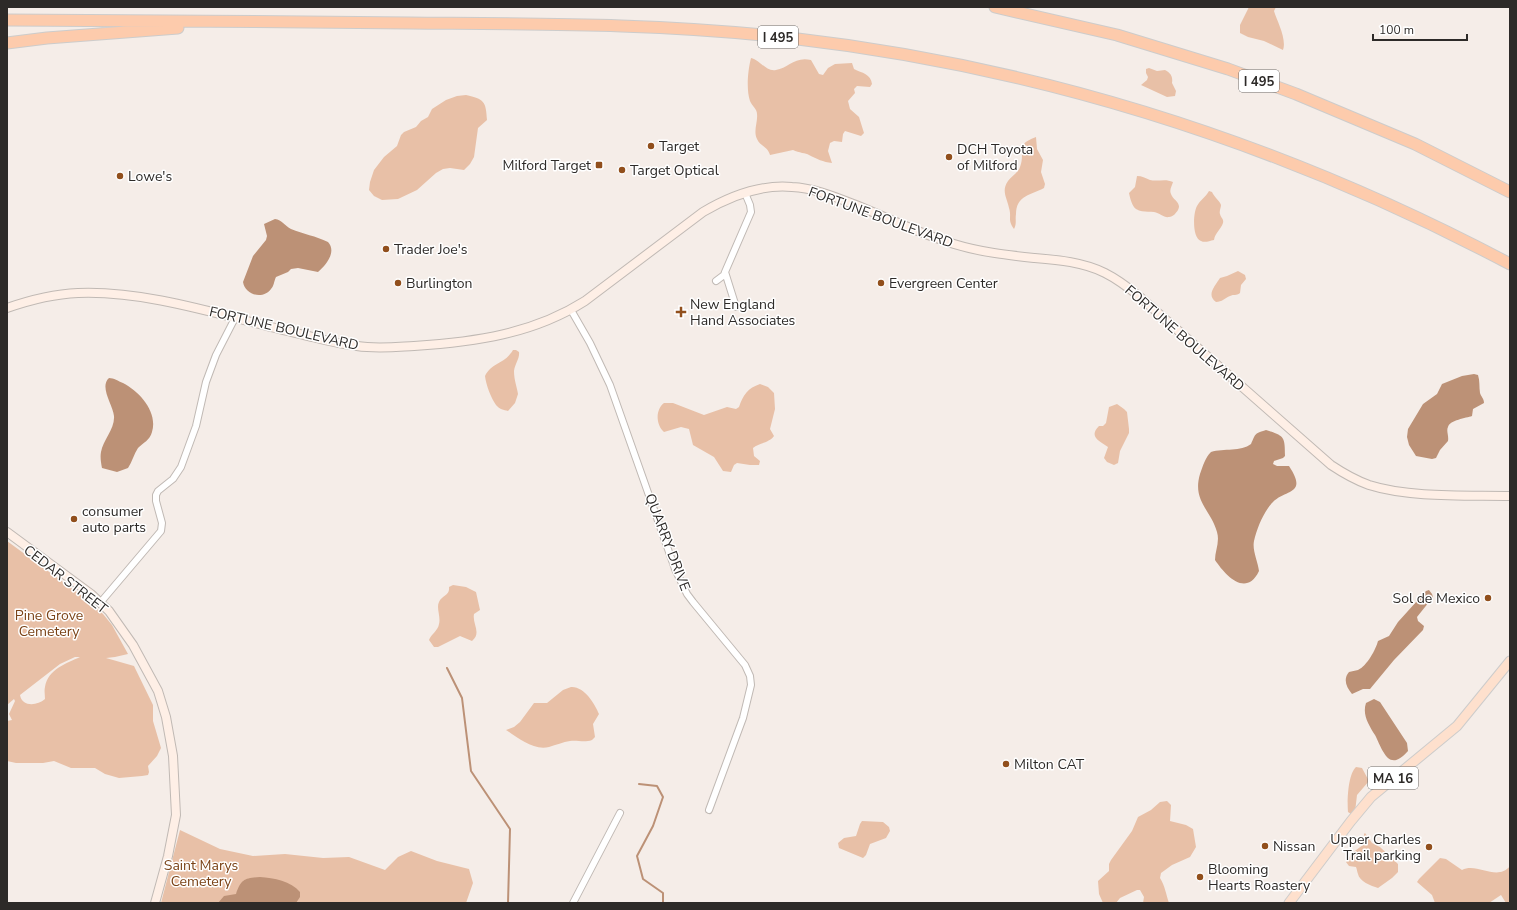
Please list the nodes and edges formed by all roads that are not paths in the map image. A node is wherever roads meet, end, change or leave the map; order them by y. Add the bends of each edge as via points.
1 (995, 7) edge
2 (7, 20) edge
3 (262, 22) junction
4 (7, 42) edge
5 (1510, 192) edge
6 (745, 193) junction
7 (1510, 264) edge
8 (725, 272) junction
9 (716, 281) dead end
10 (736, 307) dead end
11 (7, 308) edge
12 (571, 310) junction
13 (235, 318) junction
14 (1510, 496) edge
15 (7, 532) edge
16 (100, 602) junction
17 (1510, 661) edge
18 (709, 810) dead end
19 (620, 813) dead end
20 (155, 903) edge
21 (573, 903) edge
22 (1289, 903) edge

1 - 5 highway, I 495 via 1117,35 1228,69 1296,94 1415,144
2 - 3 highway, I 495
3 - 4 highway
3 - 7 highway, I 495 via 519,24 726,31 930,59 1095,97 1296,164 1430,222
6 - 8 street via 751,212
6 - 12 main road, FORTUNE BOULEVARD via 720,202 703,212
6 - 14 main road, FORTUNE BOULEVARD via 770,187 791,186 811,189 956,244 998,253 1085,265 1105,273 1140,297 1344,474 1370,485 1395,491
8 - 9 street
8 - 10 street
11 - 13 main road, FORTUNE BOULEVARD via 55,295 102,293 169,302
12 - 13 main road, FORTUNE BOULEVARD via 522,330 496,337 449,344 378,347 327,340
12 - 18 street, QUARRY DRIVE via 590,342 610,385 687,594 745,665 750,676 751,685 743,718
13 - 16 street via 216,355 206,382 196,426 181,467 173,479 156,495 162,523 161,531
15 - 16 main road, CEDAR STREET
16 - 20 main road, CEDAR STREET via 115,618 130,641 158,691 166,717 173,756 176,815
17 - 22 main road, MA 16 via 1457,726 1371,797
19 - 21 street

